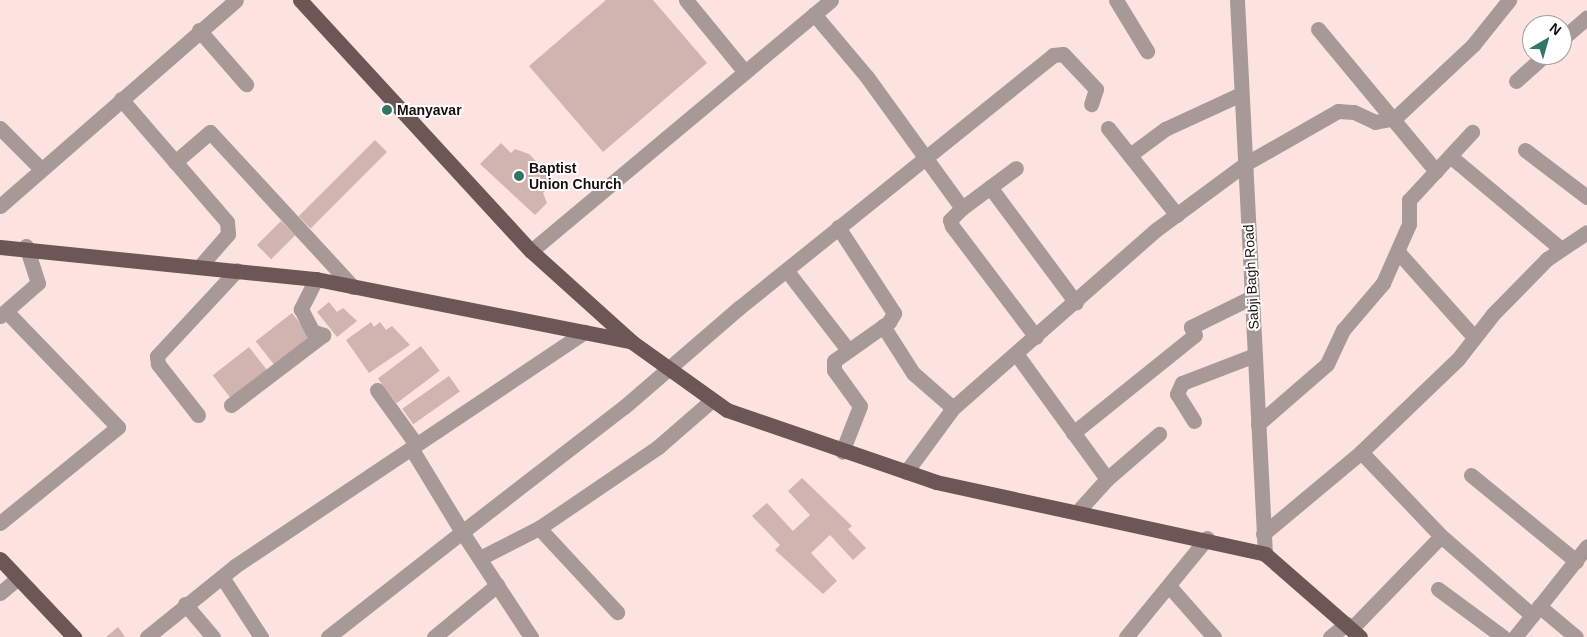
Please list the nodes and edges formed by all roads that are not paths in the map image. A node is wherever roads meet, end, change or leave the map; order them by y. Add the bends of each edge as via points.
1 (236, 0) edge
2 (300, 0) edge
3 (686, 0) edge
4 (831, 0) edge
5 (1116, 0) edge
6 (1237, 0) edge
7 (1509, 0) edge
8 (814, 14) junction
9 (1587, 17) edge
10 (1318, 29) dead end
11 (199, 30) junction
12 (1572, 30) edge
13 (1147, 51) dead end
14 (1534, 65) edge
15 (745, 72) junction
16 (1516, 81) dead end
17 (246, 84) dead end
18 (1241, 94) junction
19 (121, 99) junction
20 (1091, 104) dead end
21 (1394, 118) junction
22 (0, 128) edge
23 (1108, 128) dead end
24 (1472, 132) dead end
25 (1525, 150) dead end
26 (1130, 156) junction
27 (1450, 156) junction
28 (924, 158) junction
29 (175, 162) junction
30 (1245, 164) junction
31 (1016, 168) dead end
32 (41, 169) junction
33 (1436, 171) junction
34 (990, 187) junction
35 (1587, 197) edge
36 (0, 206) edge
37 (962, 208) junction
38 (1177, 215) junction
39 (838, 227) junction
40 (1587, 232) edge
41 (26, 246) junction
42 (0, 247) edge
43 (1560, 248) junction
44 (531, 251) junction
45 (1398, 252) junction
46 (201, 266) junction
47 (237, 270) junction
48 (788, 271) junction
49 (316, 280) junction
50 (353, 287) junction
51 (1252, 297) junction
52 (1076, 302) junction
53 (3, 314) edge
54 (883, 326) junction
55 (585, 332) junction
56 (1036, 337) junction
57 (1474, 337) junction
58 (632, 342) junction
59 (848, 350) junction
60 (1017, 355) junction
61 (1254, 355) junction
62 (666, 368) junction
63 (377, 390) dead end
64 (712, 400) junction
65 (231, 405) dead end
66 (953, 408) junction
67 (198, 415) dead end
68 (1194, 420) dead end
69 (1258, 424) junction
70 (1074, 433) junction
71 (1159, 434) dead end
72 (413, 446) junction
73 (842, 452) junction
74 (1361, 452) junction
75 (906, 472) junction
76 (1471, 475) dead end
77 (1107, 479) junction
78 (1078, 511) junction
79 (0, 523) edge
80 (539, 528) junction
81 (462, 532) junction
82 (1264, 534) junction
83 (1441, 536) junction
84 (1207, 538) junction
85 (1587, 546) edge
86 (1265, 554) junction
87 (480, 558) junction
88 (0, 559) edge
89 (1576, 561) junction
90 (222, 576) junction
91 (18, 578) junction
92 (497, 585) junction
93 (1169, 586) junction
94 (1438, 589) dead end
95 (0, 593) edge
96 (185, 604) junction
97 (1536, 611) junction
98 (617, 612) dead end
99 (1353, 630) edge
100 (74, 637) edge
101 (147, 637) edge
102 (213, 637) edge
103 (261, 637) edge
104 (328, 637) edge
105 (434, 637) edge
106 (531, 637) edge
107 (1126, 637) edge
108 (1214, 637) edge
109 (1330, 637) edge
110 (1503, 637) edge
111 (1514, 637) edge
112 (1576, 637) edge

1 - 11 street
2 - 44 main road
3 - 15 street
4 - 8 street
5 - 13 street
6 - 18 street, Sabji Bagh Road
7 - 21 street via 1473,45
8 - 15 street
8 - 28 street via 867,77
9 - 12 street
10 - 21 street
11 - 17 street
11 - 19 street
14 - 16 street
15 - 44 street
18 - 26 street via 1165,129
18 - 30 street, Sabji Bagh Road
19 - 29 street
19 - 32 street
20 - 28 street via 1096,89 1058,53
21 - 30 street via 1375,122 1354,112 1338,112
21 - 33 street
22 - 32 street
23 - 26 street
24 - 27 street
25 - 35 street
26 - 38 street
27 - 33 street
27 - 43 street
28 - 37 street
28 - 39 street
29 - 46 street via 229,226 228,234
29 - 50 street via 210,132
30 - 38 street
30 - 51 street, Sabji Bagh Road
31 - 34 street
32 - 36 street
33 - 45 street via 1409,200 1410,219
34 - 37 street
34 - 52 street
37 - 56 street via 950,220 952,226
38 - 52 street
39 - 48 street
39 - 54 street via 891,304 894,313
40 - 43 street
41 - 42 main road
41 - 46 main road
41 - 53 street via 38,283
43 - 57 street
44 - 58 main road
45 - 57 street
45 - 69 street via 1379,291 1343,330 1320,372
46 - 47 main road
47 - 49 main road
47 - 67 street via 157,356 158,364
48 - 59 street
48 - 62 street
49 - 50 main road
49 - 65 street via 301,309 312,331 323,335
50 - 55 main road
51 - 61 street, Sabji Bagh Road
51 - 70 street via 1191,327 1195,335
52 - 56 street
53 - 79 street via 118,427
54 - 59 street
54 - 66 street via 913,373
55 - 58 main road
55 - 72 street
56 - 60 street
57 - 74 street via 1458,359
58 - 62 main road
59 - 73 street via 832,365 857,401 860,412
60 - 66 street
60 - 70 street
61 - 68 street via 1182,383 1177,394
61 - 69 street, Sabji Bagh Road
62 - 64 main road
62 - 81 street via 624,407
63 - 72 street
64 - 73 main road via 743,417
64 - 80 street via 658,447
66 - 75 street
69 - 82 street, Sabji Bagh Road
70 - 77 street
71 - 77 street
72 - 81 street
72 - 90 street
73 - 75 main road
74 - 82 street
74 - 83 street
75 - 78 main road
76 - 89 street
77 - 78 street
78 - 84 main road
80 - 87 street
80 - 98 street
81 - 87 street
81 - 104 street
82 - 86 street, Sabji Bagh Road
83 - 97 street
83 - 99 street
84 - 86 main road
84 - 93 street
85 - 89 street
86 - 99 main road
87 - 92 street
88 - 91 main road
89 - 97 street
90 - 96 street
90 - 103 street
91 - 95 street
91 - 100 main road
92 - 105 street
92 - 106 street
93 - 107 street
93 - 108 street
94 - 110 street
96 - 101 street
96 - 102 street
97 - 111 street
97 - 112 street
99 - 109 street

